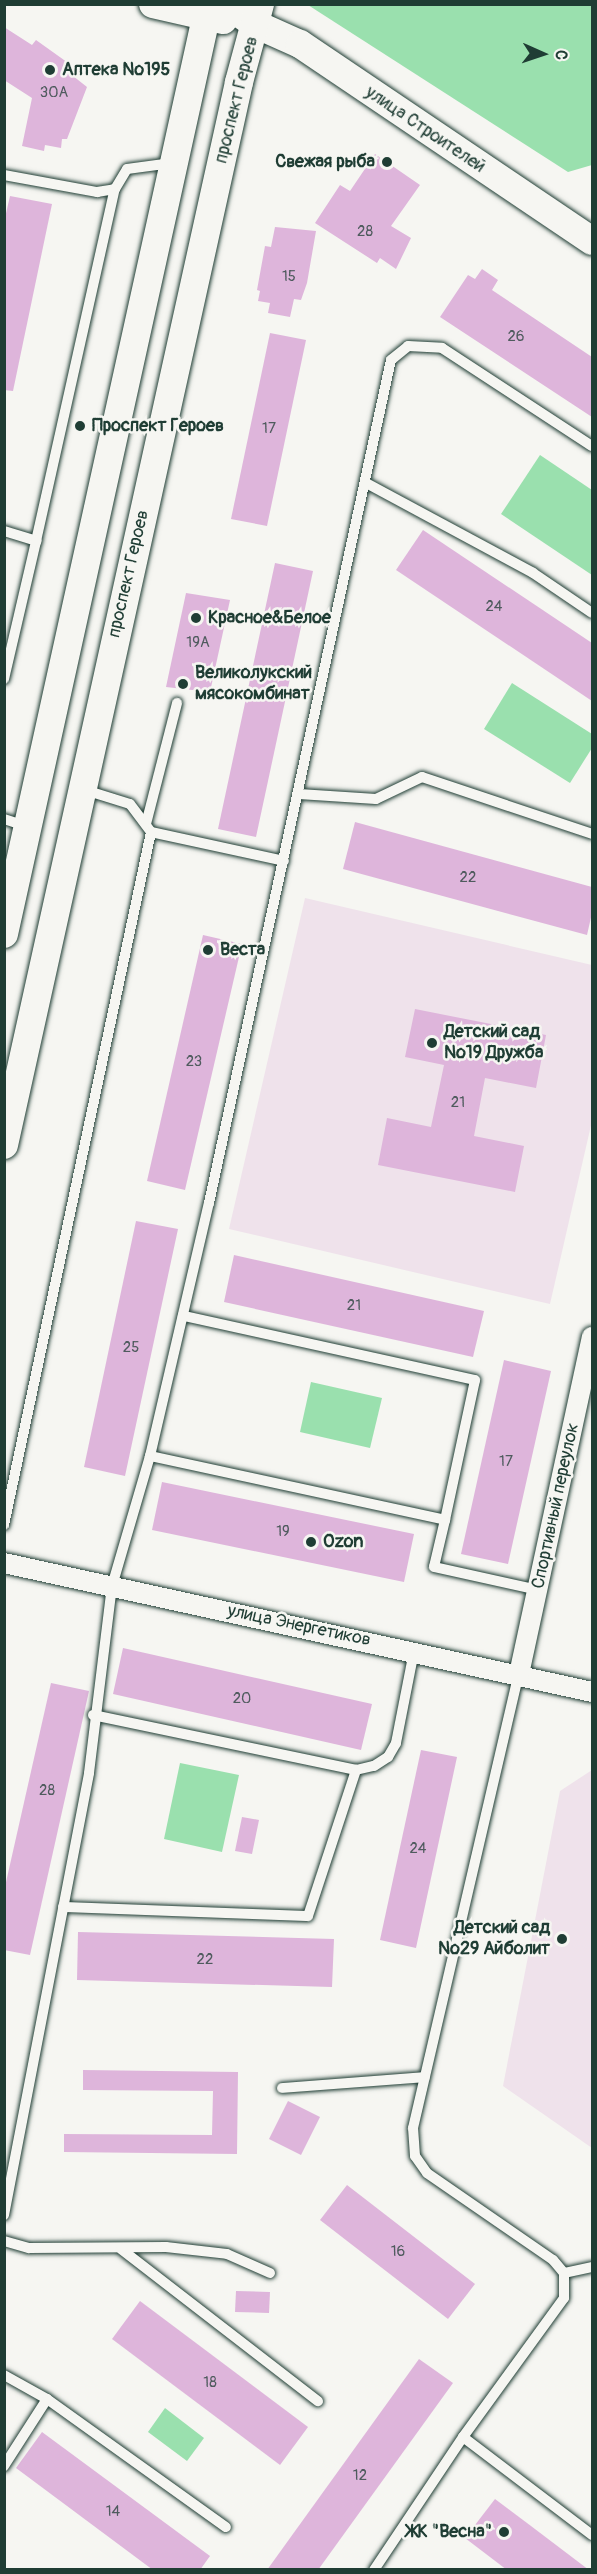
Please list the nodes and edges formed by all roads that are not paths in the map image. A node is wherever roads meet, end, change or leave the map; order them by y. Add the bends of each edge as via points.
1 (153, 4) edge
2 (214, 9) edge
3 (258, 14) edge
4 (175, 163) junction
5 (4, 175) edge
6 (115, 189) junction
7 (592, 242) edge
8 (592, 446) edge
9 (368, 484) junction
10 (4, 531) edge
11 (36, 541) junction
12 (592, 613) edge
13 (4, 679) edge
14 (177, 704) dead end
15 (82, 789) junction
16 (299, 794) junction
17 (16, 823) edge
18 (149, 828) junction
19 (592, 834) edge
20 (284, 861) junction
21 (4, 934) edge
22 (4, 1145) edge
23 (183, 1316) junction
24 (592, 1337) edge
25 (150, 1456) junction
26 (444, 1520) junction
27 (4, 1526) edge
28 (4, 1563) edge
29 (112, 1586) junction
30 (538, 1590) junction
31 (414, 1652) junction
32 (519, 1674) junction
33 (592, 1692) edge
34 (93, 1715) junction
35 (356, 1770) junction
36 (63, 1907) junction
37 (425, 2077) junction
38 (282, 2088) dead end
39 (4, 2216) edge
40 (4, 2241) edge
41 (121, 2249) junction
42 (592, 2267) edge
43 (270, 2273) dead end
44 (564, 2273) junction
45 (4, 2375) edge
46 (47, 2399) junction
47 (318, 2401) dead end
48 (462, 2437) junction
49 (4, 2466) edge
50 (226, 2527) dead end
51 (592, 2535) edge
52 (374, 2570) edge

1 - 2 main road, улица Строителей
2 - 3 main road, улица Строителей
2 - 4 main road
3 - 7 main road, улица Строителей
3 - 15 main road, проспект Героев
4 - 6 lane via 128,170
4 - 17 main road
5 - 6 lane via 97,192
6 - 11 lane
8 - 9 lane via 442,348 408,346 391,360
9 - 12 lane via 533,573
9 - 16 lane
10 - 11 lane
11 - 13 lane
14 - 18 lane
15 - 18 lane via 129,804
15 - 22 main road, проспект Героев
16 - 19 lane via 376,799 422,777
16 - 20 lane
17 - 21 main road
18 - 20 lane
18 - 27 lane
20 - 23 lane
23 - 25 lane
23 - 26 lane via 475,1380
24 - 30 street, Спортивный переулок
25 - 26 lane
25 - 29 lane
26 - 30 lane via 434,1567
28 - 29 street, улица Энергетиков
29 - 31 street, улица Энергетиков
29 - 34 lane
30 - 32 street, Спортивный переулок
31 - 32 street, улица Энергетиков
31 - 35 lane via 396,1743 388,1757 374,1766
32 - 33 street, улица Энергетиков
32 - 37 lane
34 - 35 lane
34 - 36 lane via 89,1773
35 - 36 lane via 308,1916
36 - 39 lane
37 - 38 lane
37 - 44 lane via 413,2128 415,2156 427,2173 553,2260
40 - 41 lane via 28,2248
41 - 43 lane via 166,2247 227,2254
41 - 47 lane
42 - 44 lane
44 - 48 lane via 564,2298
45 - 46 lane
46 - 49 lane
46 - 50 lane
48 - 51 lane
48 - 52 lane

